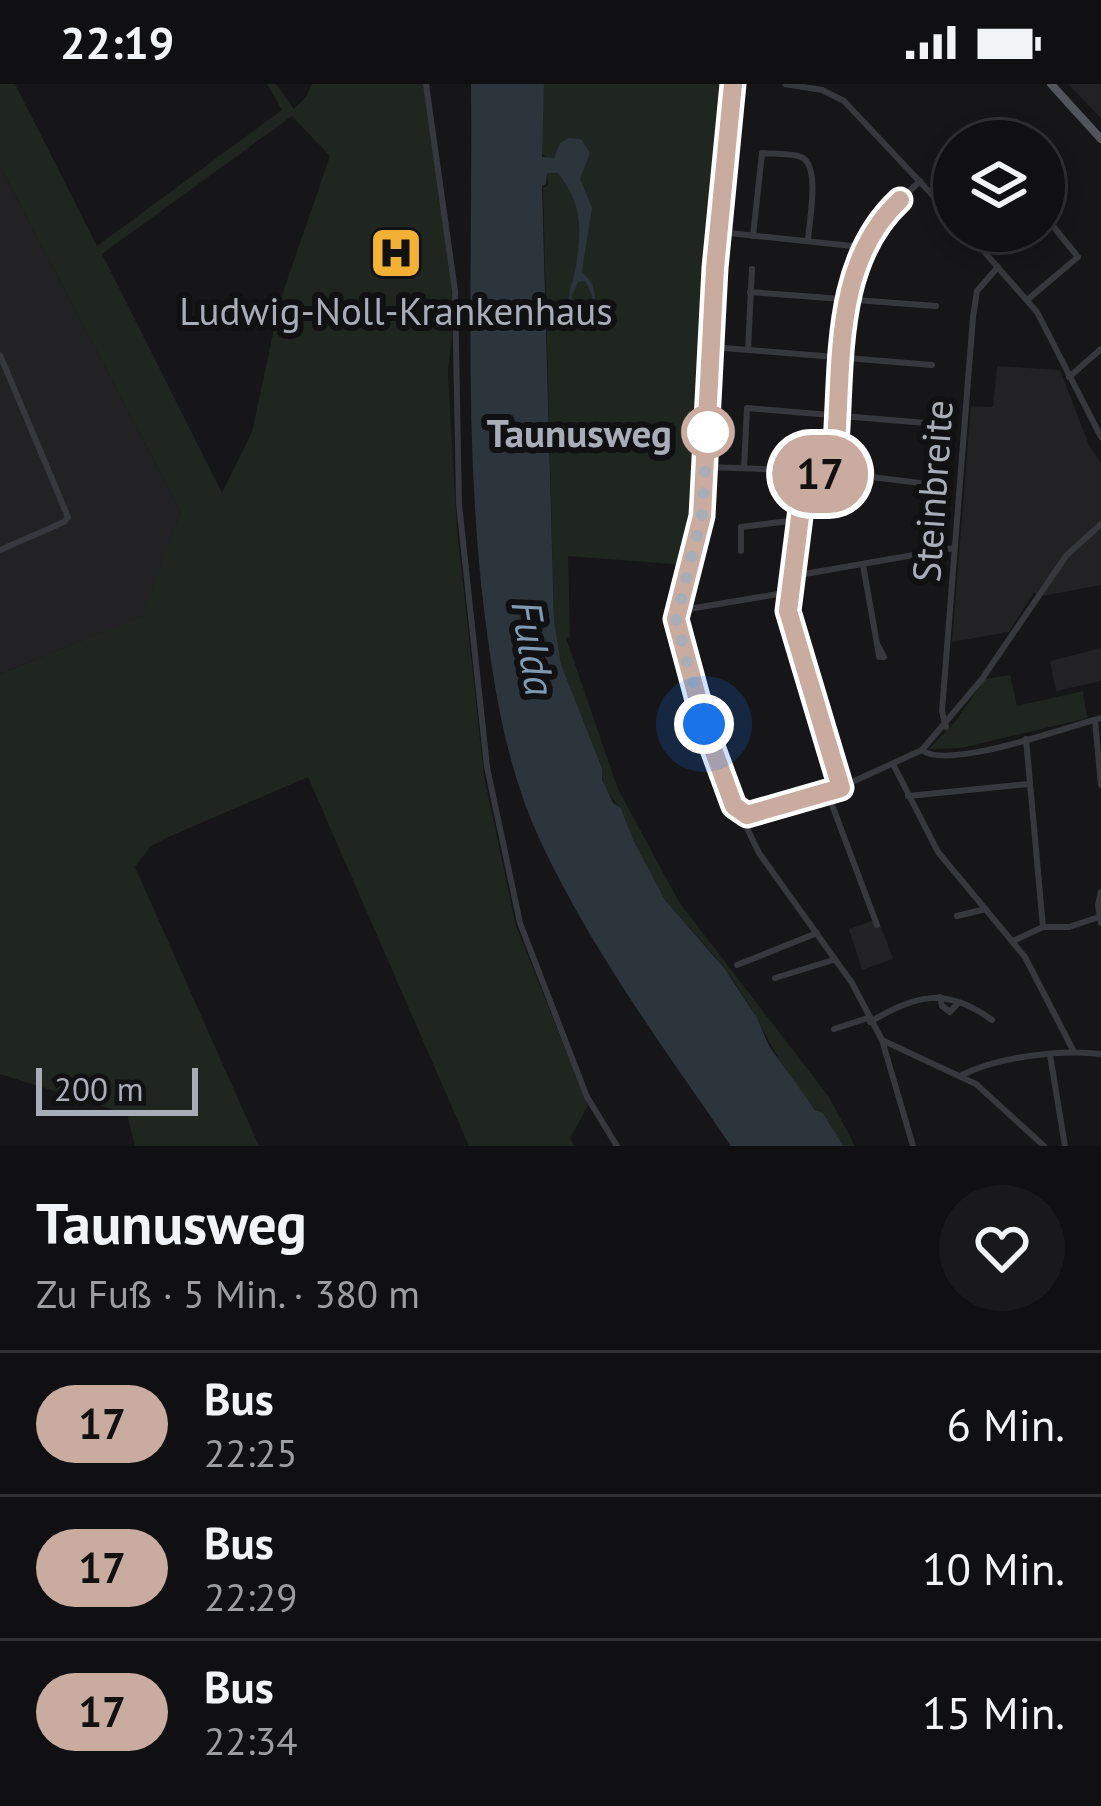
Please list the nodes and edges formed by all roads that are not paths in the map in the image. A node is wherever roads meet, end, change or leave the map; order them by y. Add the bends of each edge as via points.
1 (426, 84) edge
2 (733, 84) edge
3 (785, 84) edge
4 (1051, 84) edge
5 (1101, 140) edge
6 (920, 181) junction
7 (933, 195) edge
8 (718, 232) junction
9 (754, 236) junction
10 (808, 241) junction
11 (1065, 241) edge
12 (862, 247) junction
13 (985, 252) edge
14 (998, 267) junction
15 (752, 269) dead end
16 (750, 292) junction
17 (848, 299) junction
18 (1028, 300) junction
19 (936, 306) dead end
20 (712, 347) junction
21 (748, 350) junction
22 (1101, 350) edge
23 (0, 355) edge
24 (843, 358) junction
25 (932, 365) dead end
26 (1069, 377) junction
27 (838, 415) junction
28 (926, 423) dead end
29 (1101, 437) edge
30 (706, 467) junction
31 (744, 468) junction
32 (823, 471) junction
33 (920, 483) dead end
34 (798, 520) junction
35 (1101, 524) edge
36 (955, 548) junction
37 (0, 550) edge
38 (741, 551) dead end
39 (862, 565) junction
40 (793, 576) junction
41 (790, 592) junction
42 (677, 611) junction
43 (877, 644) dead end
44 (1098, 719) edge
45 (946, 727) junction
46 (1026, 739) junction
47 (922, 750) junction
48 (893, 764) junction
49 (1029, 784) junction
50 (1101, 785) edge
51 (841, 788) junction
52 (828, 793) junction
53 (908, 796) junction
54 (747, 815) junction
55 (1101, 892) edge
56 (986, 910) junction
57 (957, 916) dead end
58 (1100, 920) edge
59 (877, 926) dead end
60 (1043, 927) junction
61 (817, 933) junction
62 (1013, 940) junction
63 (833, 960) junction
64 (737, 965) dead end
65 (775, 978) dead end
66 (869, 1020) junction
67 (992, 1020) dead end
68 (834, 1029) dead end
69 (882, 1040) junction
70 (1073, 1051) junction
71 (1049, 1054) junction
72 (1101, 1054) edge
73 (962, 1075) junction
74 (617, 1146) edge
75 (910, 1146) edge
76 (1044, 1146) edge
77 (1065, 1146) edge

1 - 74 street via 456,313 458,504 487,766 517,912 587,1097
2 - 8 street
3 - 6 street via 844,101
4 - 5 main road
6 - 7 street
6 - 12 street
8 - 9 street
8 - 20 street
9 - 10 street
9 - 10 street via 762,153 809,164
10 - 12 street
11 - 18 street via 1078,257
12 - 17 street
13 - 14 street
14 - 18 street
14 - 36 street, Steinbreite via 975,302
15 - 16 street
16 - 17 street
16 - 21 street
17 - 19 street
17 - 24 street
18 - 26 street
20 - 21 street
20 - 30 street
21 - 24 street
22 - 26 street
23 - 37 street via 68,517
24 - 25 street
24 - 27 street
26 - 29 street
27 - 28 street
27 - 31 street via 747,408
27 - 32 street
30 - 31 street
30 - 42 street via 701,524
31 - 32 street
32 - 33 street
32 - 34 street
34 - 38 street via 741,527
34 - 40 street
35 - 45 street via 1066,556
36 - 39 street
36 - 45 street, Steinbreite
39 - 40 street
39 - 43 street
40 - 41 street
41 - 42 street
41 - 51 street via 788,611
42 - 54 street via 706,730 734,806
44 - 46 street
44 - 50 street
45 - 47 street
46 - 47 street via 939,757
46 - 49 street
47 - 48 street
48 - 51 street
48 - 53 street
49 - 53 street
49 - 60 street
51 - 52 street
52 - 54 street
52 - 59 street
53 - 56 street via 938,852
54 - 61 street via 759,854
55 - 58 street
56 - 57 street
56 - 62 street
58 - 60 street
60 - 62 street
61 - 63 street
61 - 64 street
62 - 70 street
63 - 65 street
63 - 66 street
66 - 67 street via 910,1000 940,998
66 - 68 street
66 - 69 street
69 - 73 street
69 - 75 street
70 - 71 street
70 - 72 street
71 - 73 street
71 - 77 street
73 - 76 street

